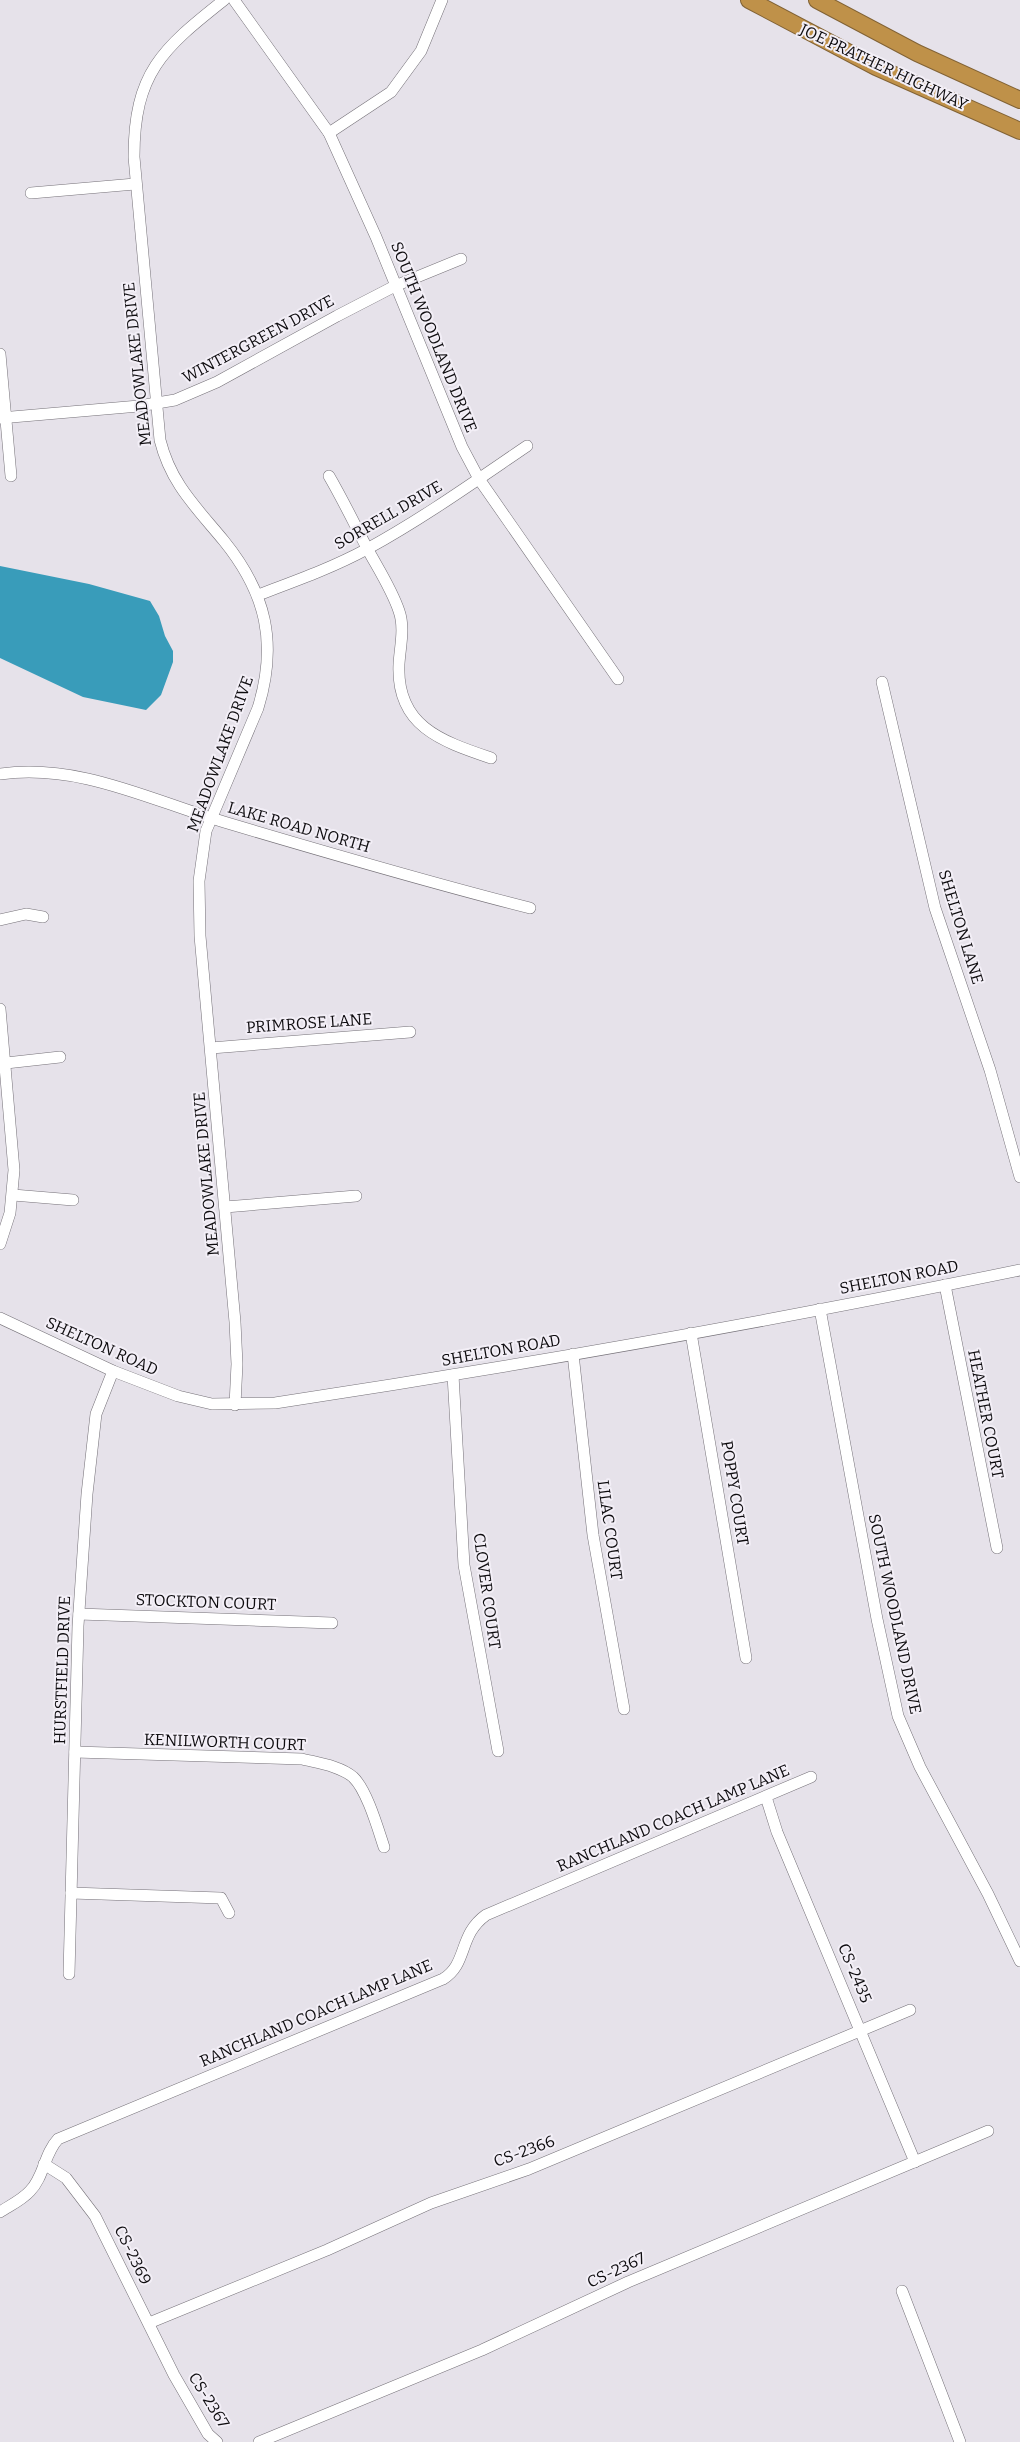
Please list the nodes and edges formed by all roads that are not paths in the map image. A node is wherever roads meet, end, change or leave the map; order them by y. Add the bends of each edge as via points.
1 (224, 0) edge
2 (234, 0) edge
3 (442, 0) edge
4 (749, 0) edge
5 (817, 0) edge
6 (1020, 100) edge
7 (1020, 131) edge
8 (329, 133) junction
9 (135, 184) junction
10 (31, 193) dead end
11 (461, 259) dead end
12 (396, 286) junction
13 (0, 354) edge
14 (155, 404) junction
15 (3, 418) edge
16 (526, 446) dead end
17 (12, 476) dead end
18 (329, 476) dead end
19 (479, 479) junction
20 (367, 549) junction
21 (258, 595) junction
22 (618, 679) dead end
23 (882, 682) dead end
24 (491, 758) dead end
25 (0, 774) edge
26 (210, 818) junction
27 (530, 908) dead end
28 (42, 917) dead end
29 (0, 920) edge
30 (0, 1009) edge
31 (410, 1032) dead end
32 (211, 1048) junction
33 (60, 1057) dead end
34 (6, 1063) junction
35 (1020, 1177) edge
36 (13, 1195) junction
37 (356, 1196) dead end
38 (73, 1200) dead end
39 (225, 1207) junction
40 (0, 1244) edge
41 (1020, 1270) edge
42 (945, 1285) junction
43 (820, 1309) junction
44 (0, 1318) edge
45 (691, 1333) junction
46 (572, 1354) junction
47 (113, 1371) junction
48 (453, 1375) junction
49 (235, 1405) junction
50 (997, 1548) dead end
51 (79, 1614) junction
52 (332, 1623) dead end
53 (746, 1658) dead end
54 (624, 1709) dead end
55 (498, 1751) dead end
56 (75, 1752) junction
57 (811, 1778) dead end
58 (766, 1797) junction
59 (384, 1847) dead end
60 (71, 1893) junction
61 (229, 1913) dead end
62 (1020, 1961) edge
63 (69, 1974) dead end
64 (910, 2010) dead end
65 (862, 2031) junction
66 (988, 2131) dead end
67 (915, 2162) junction
68 (44, 2164) junction
69 (0, 2212) edge
70 (902, 2291) dead end
71 (149, 2323) junction
72 (174, 2375) joint
73 (217, 2442) edge
74 (259, 2442) edge
75 (960, 2442) edge

1 - 9 street, MEADOWLAKE DRIVE via 166,48 145,85 134,131
2 - 8 street, SOUTH WOODLAND DRIVE
3 - 8 street via 421,51 391,92
4 - 7 highway, JOE PRATHER HIGHWAY via 876,67
5 - 6 highway, JOE PRATHER HIGHWAY
8 - 12 street, SOUTH WOODLAND DRIVE
9 - 10 street
9 - 14 street, MEADOWLAKE DRIVE
11 - 12 street, WINTERGREEN DRIVE
12 - 14 street, WINTERGREEN DRIVE via 217,382 175,400
12 - 19 street, SOUTH WOODLAND DRIVE via 462,447
13 - 15 street
14 - 15 street, WINTERGREEN DRIVE
14 - 21 street, MEADOWLAKE DRIVE via 160,440 175,481 245,570
15 - 17 street
16 - 19 street, SORRELL DRIVE
18 - 20 street
19 - 20 street, SORRELL DRIVE
19 - 22 street, SOUTH WOODLAND DRIVE
20 - 21 street, SORRELL DRIVE
20 - 24 street via 400,613 398,677 404,704 434,736
21 - 26 street, MEADOWLAKE DRIVE via 268,652 264,687
23 - 35 street, SHELTON LANE via 935,908 990,1070
25 - 26 street, LAKE ROAD NORTH via 39,772 79,776
26 - 27 street, LAKE ROAD NORTH
26 - 32 street, MEADOWLAKE DRIVE via 198,899
28 - 29 street via 26,914
30 - 34 street
31 - 32 street, PRIMROSE LANE
32 - 39 street, MEADOWLAKE DRIVE
33 - 34 street
34 - 36 street via 14,1146
36 - 38 street
36 - 40 street
37 - 39 street
39 - 49 street, MEADOWLAKE DRIVE via 237,1356
41 - 42 street, SHELTON ROAD
42 - 43 street, SHELTON ROAD
42 - 50 street, HEATHER COURT
43 - 45 street, SHELTON ROAD
43 - 62 street, SOUTH WOODLAND DRIVE via 898,1716 920,1768
44 - 47 street, SHELTON ROAD
45 - 46 street, SHELTON ROAD
45 - 53 street, POPPY COURT
46 - 48 street, SHELTON ROAD
46 - 54 street, LILAC COURT via 592,1535
47 - 49 street, SHELTON ROAD via 195,1401
47 - 51 street, HURSTFIELD DRIVE via 96,1414
48 - 49 street, SHELTON ROAD via 275,1403
48 - 55 street, CLOVER COURT via 464,1565
51 - 52 street, STOCKTON COURT
51 - 56 street, HURSTFIELD DRIVE
56 - 59 street, KENILWORTH COURT via 302,1759 327,1765 353,1778 374,1812
56 - 60 street, HURSTFIELD DRIVE
57 - 58 street, RANCHLAND COACH LAMP LANE
58 - 65 street, CS-2435
58 - 68 street, RANCHLAND COACH LAMP LANE via 486,1915 471,1928 456,1969 444,1978 58,2139 48,2151
60 - 61 street via 221,1898
60 - 63 street, HURSTFIELD DRIVE
64 - 65 street, CS-2366
65 - 67 street, CS-2435
65 - 71 street, CS-2366 via 529,2169 431,2203 327,2250
66 - 67 street, CS-2367
67 - 74 street, CS-2367 via 628,2282 482,2350
68 - 69 street, RANCHLAND COACH LAMP LANE via 29,2192
68 - 71 street, CS-2369 via 66,2178 85,2201
70 - 75 street
71 - 72 street, CS-2369
72 - 73 street, CS-2367 via 208,2434

